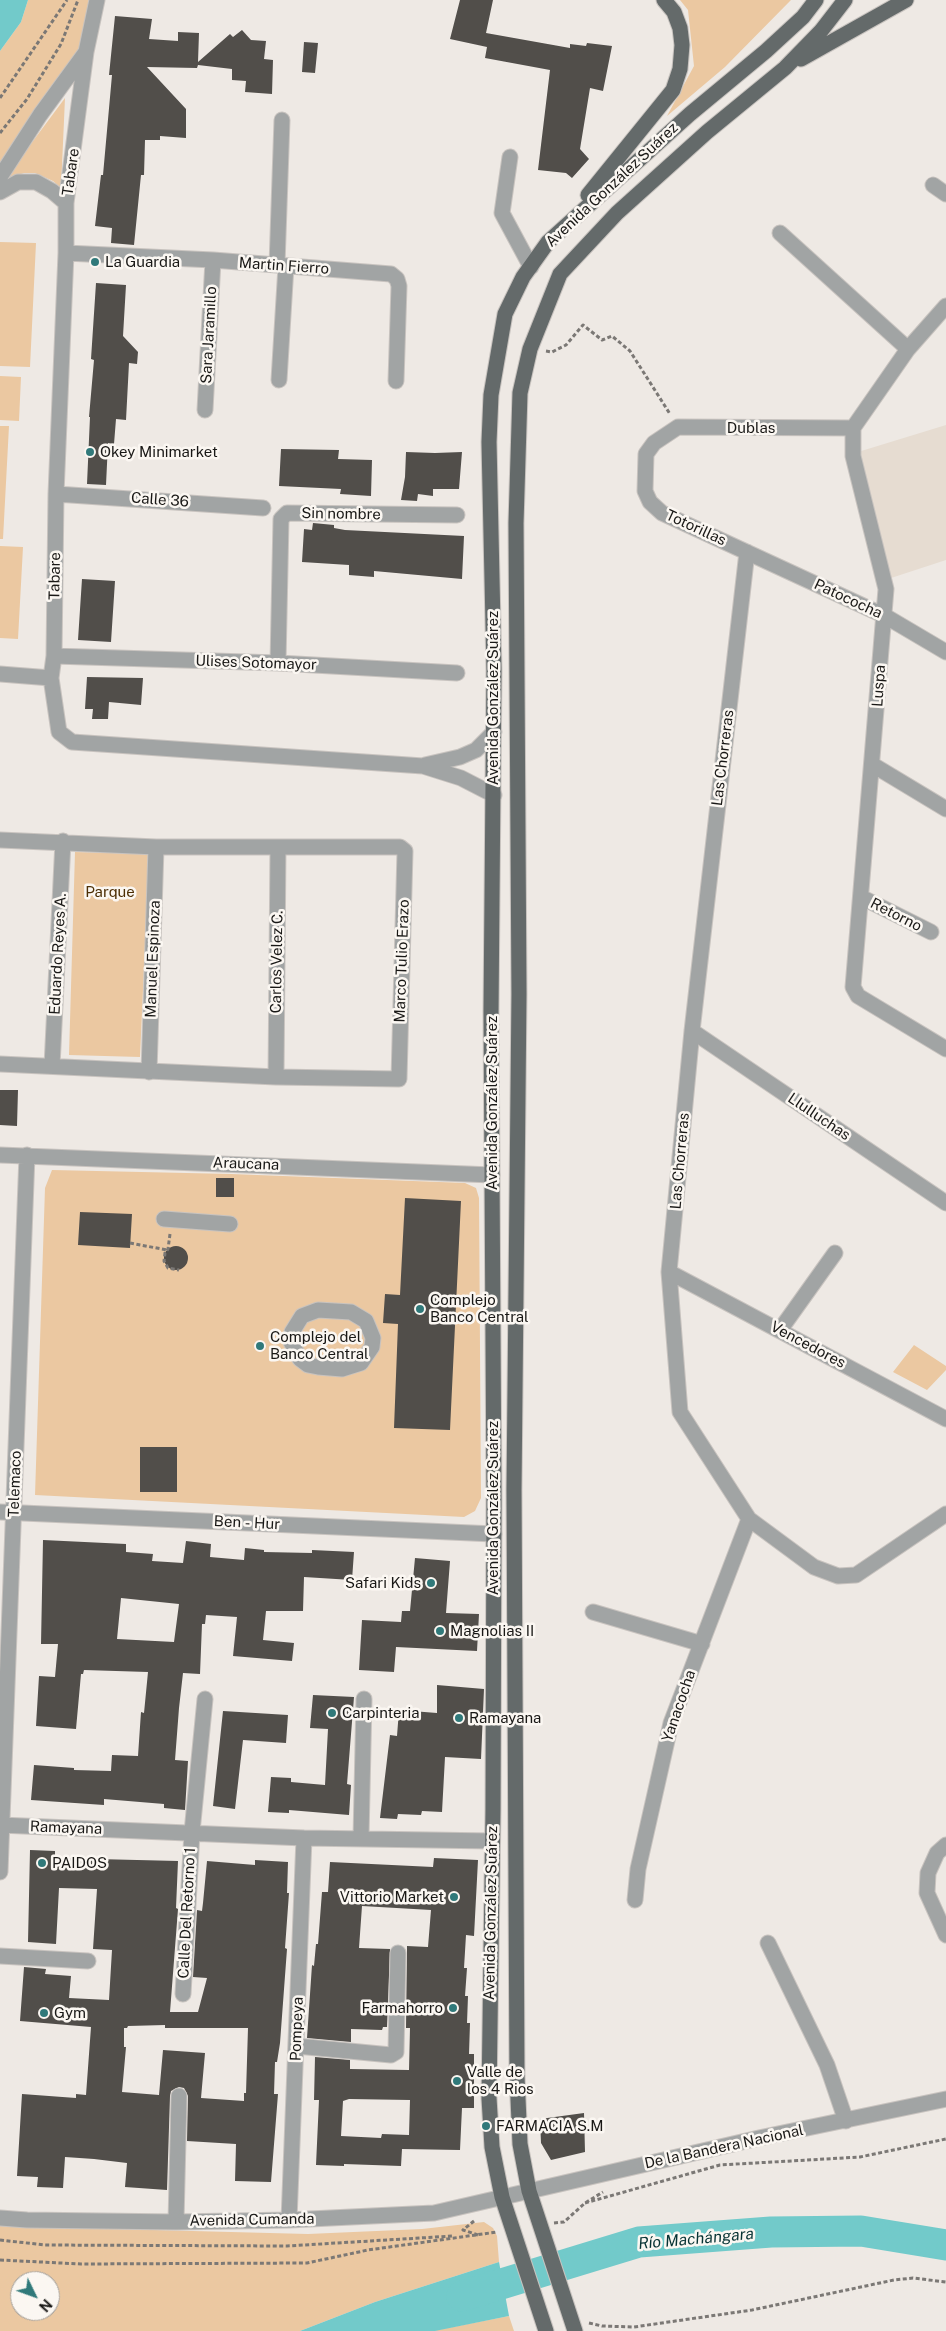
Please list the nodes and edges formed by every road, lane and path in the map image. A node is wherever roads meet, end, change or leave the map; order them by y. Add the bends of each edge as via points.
1 (67, 0) edge
2 (78, 0) edge
3 (97, 0) edge
4 (664, 0) edge
5 (816, 0) edge
6 (845, 0) edge
7 (906, 0) edge
8 (86, 52) junction
9 (784, 68) junction
10 (0, 98) edge
11 (282, 120) dead end
12 (0, 133) edge
13 (510, 157) dead end
14 (0, 177) edge
15 (933, 185) dead end
16 (0, 192) edge
17 (946, 194) edge
18 (66, 203) junction
19 (562, 228) junction
20 (780, 233) dead end
21 (66, 253) junction
22 (213, 260) junction
23 (282, 265) junction
24 (531, 267) junction
25 (946, 306) edge
26 (530, 349) junction
27 (908, 349) junction
28 (279, 380) dead end
29 (396, 381) dead end
30 (205, 410) dead end
31 (678, 427) junction
32 (853, 428) junction
33 (56, 494) junction
34 (263, 508) dead end
35 (457, 515) dead end
36 (747, 552) junction
37 (885, 616) junction
38 (946, 652) edge
39 (54, 656) junction
40 (278, 663) junction
41 (457, 673) dead end
42 (0, 674) edge
43 (50, 678) junction
44 (494, 732) junction
45 (423, 766) junction
46 (873, 766) junction
47 (494, 795) junction
48 (946, 808) edge
49 (0, 840) edge
50 (63, 841) junction
51 (156, 847) junction
52 (278, 848) junction
53 (861, 897) junction
54 (931, 932) dead end
55 (692, 1031) junction
56 (946, 1049) edge
57 (0, 1064) edge
58 (52, 1066) junction
59 (149, 1072) junction
60 (276, 1077) junction
61 (0, 1155) edge
62 (27, 1156) junction
63 (492, 1174) junction
64 (946, 1203) edge
65 (167, 1224) joint
66 (230, 1224) dead end
67 (130, 1244) dead end
68 (167, 1250) junction
69 (835, 1253) dead end
70 (179, 1270) dead end
71 (669, 1272) junction
72 (327, 1310) joint
73 (780, 1330) junction
74 (946, 1419) edge
75 (7, 1512) edge
76 (946, 1514) edge
77 (749, 1519) junction
78 (494, 1534) junction
79 (593, 1612) dead end
80 (702, 1644) junction
81 (205, 1699) dead end
82 (364, 1699) dead end
83 (3, 1731) edge
84 (1, 1825) edge
85 (192, 1832) junction
86 (304, 1838) junction
87 (361, 1838) junction
88 (492, 1841) junction
89 (946, 1845) edge
90 (0, 1872) edge
91 (635, 1900) dead end
92 (946, 1935) edge
93 (768, 1942) dead end
94 (398, 1953) dead end
95 (0, 1956) edge
96 (88, 1961) dead end
97 (183, 1994) dead end
98 (297, 2046) junction
99 (180, 2096) dead end
100 (946, 2098) edge
101 (846, 2121) junction
102 (946, 2139) edge
103 (529, 2191) junction
104 (502, 2197) junction
105 (0, 2218) edge
106 (289, 2220) junction
107 (176, 2222) junction
108 (539, 2226) junction
109 (0, 2240) edge
110 (0, 2260) edge
111 (946, 2282) edge
112 (573, 2325) edge
113 (545, 2329) edge

1 - 10 path
2 - 12 path via 61,44 27,100
3 - 8 street
4 - 19 main road via 674,12 682,46 680,69 673,90
5 - 19 main road, Avenida González Suárez via 766,51
6 - 9 main road, Avenida González Suárez via 821,31
7 - 9 main road
8 - 14 street
8 - 18 street, Tabare
9 - 26 main road, Avenida González Suárez via 617,213 560,274
11 - 23 street
13 - 24 street via 502,213
15 - 17 street
16 - 18 street via 18,182 36,182
18 - 21 street, Tabare
19 - 24 main road, Avenida González Suárez
20 - 27 street
21 - 22 street, Martin Fierro
21 - 33 street, Tabare
22 - 23 street, Martin Fierro
22 - 30 street, Sara Jaramillo
23 - 28 street
23 - 29 street, Martin Fierro via 391,274 397,279
24 - 44 main road, Avenida González Suárez via 505,314 491,395
25 - 27 street
26 - 31 path via 552,352 566,345 582,325 602,340 612,336 630,351
26 - 103 main road, Avenida González Suárez via 520,393 516,523 519,1004 514,1489 517,2076 520,2144
27 - 32 street
31 - 32 street, Dublas
31 - 36 street, Totorillas via 654,443 646,454 645,491 650,502 662,513
32 - 37 street, Luspa via 853,456 886,589
33 - 34 street, Calle 36
33 - 39 street, Tabare
35 - 40 street, Sin nombre via 287,513 282,519
36 - 37 street, Patococha
36 - 55 street, Las Chorreras
37 - 38 street, Patococha
37 - 46 street, Luspa
39 - 40 street, Ulises Sotomayor
39 - 43 street, Tabare
40 - 41 street, Ulises Sotomayor
42 - 43 street
43 - 45 street, Tabare via 59,732 72,742
44 - 45 street, Tabare via 476,750
44 - 47 main road, Avenida González Suárez
45 - 47 street, Tabare via 461,778
46 - 48 street
46 - 53 street, Luspa
47 - 63 main road, Avenida González Suárez
49 - 50 street, Marco Tulio Erazo
50 - 51 street, Marco Tulio Erazo
50 - 58 street, Eduardo Reyes A.
51 - 52 street, Marco Tulio Erazo
51 - 59 street, Manuel Espinoza
52 - 60 street, Carlos Velez C.
52 - 60 street, Marco Tulio Erazo via 400,847 406,851 399,1079
53 - 54 street, Retorno
53 - 56 street, Luspa via 853,987 858,996
55 - 64 street, Llulluchas
55 - 71 street, Las Chorreras
57 - 58 street, Marco Tulio Erazo
58 - 59 street, Marco Tulio Erazo
59 - 60 street, Marco Tulio Erazo
61 - 62 street, Araucana
62 - 63 street, Araucana
62 - 75 street, Telemaco
63 - 78 main road, Avenida González Suárez
65 - 66 street
65 - 68 path
67 - 68 path
68 - 70 path via 165,1265 171,1270
69 - 73 street
71 - 73 street, Vencedores
71 - 77 street, Las Chorreras via 680,1412
72 - 72 street via 310,1312 296,1323 291,1342 294,1351 308,1365 318,1367 342,1368 361,1363 372,1347 373,1338 366,1321 351,1312
73 - 74 street, Vencedores
75 - 78 street, Ben - Hur
75 - 83 street, Telemaco
76 - 77 street, Las Chorreras via 856,1575 838,1576 814,1567
77 - 80 street, Yanacocha
78 - 88 main road, Avenida González Suárez
79 - 80 street
80 - 91 street, Yanacocha via 671,1723 638,1869
81 - 85 street, Calle Del Retorno 1
82 - 87 street
83 - 84 street, Telemaco
84 - 85 street, Ramayana
84 - 90 street, Telemaco
85 - 86 street, Ramayana
85 - 97 street, Calle Del Retorno 1
86 - 87 street, Ramayana
86 - 98 street, Pompeya
87 - 88 street, Ramayana
88 - 104 main road, Avenida González Suárez via 489,2098 492,2147
89 - 92 street via 937,1852 928,1873 927,1893
93 - 101 street via 827,2065
94 - 98 street via 396,2052 391,2055
95 - 96 street
98 - 106 street, Pompeya
99 - 107 street
100 - 101 street, De la Bandera Nacional
101 - 103 street, De la Bandera Nacional
102 - 108 path via 860,2157 720,2165 585,2203 564,2222
103 - 104 street, De la Bandera Nacional
103 - 108 main road, Avenida González Suárez
104 - 106 street, Avenida Cumanda via 434,2213
104 - 113 main road, Avenida González Suárez
105 - 107 street, Avenida Cumanda
106 - 107 street, Avenida Cumanda
108 - 112 main road, Avenida González Suárez
109 - 110 path via 45,2245 287,2246 478,2235 368,2250 307,2263 81,2264
111 - 112 path via 914,2278 894,2280 743,2311 634,2327

